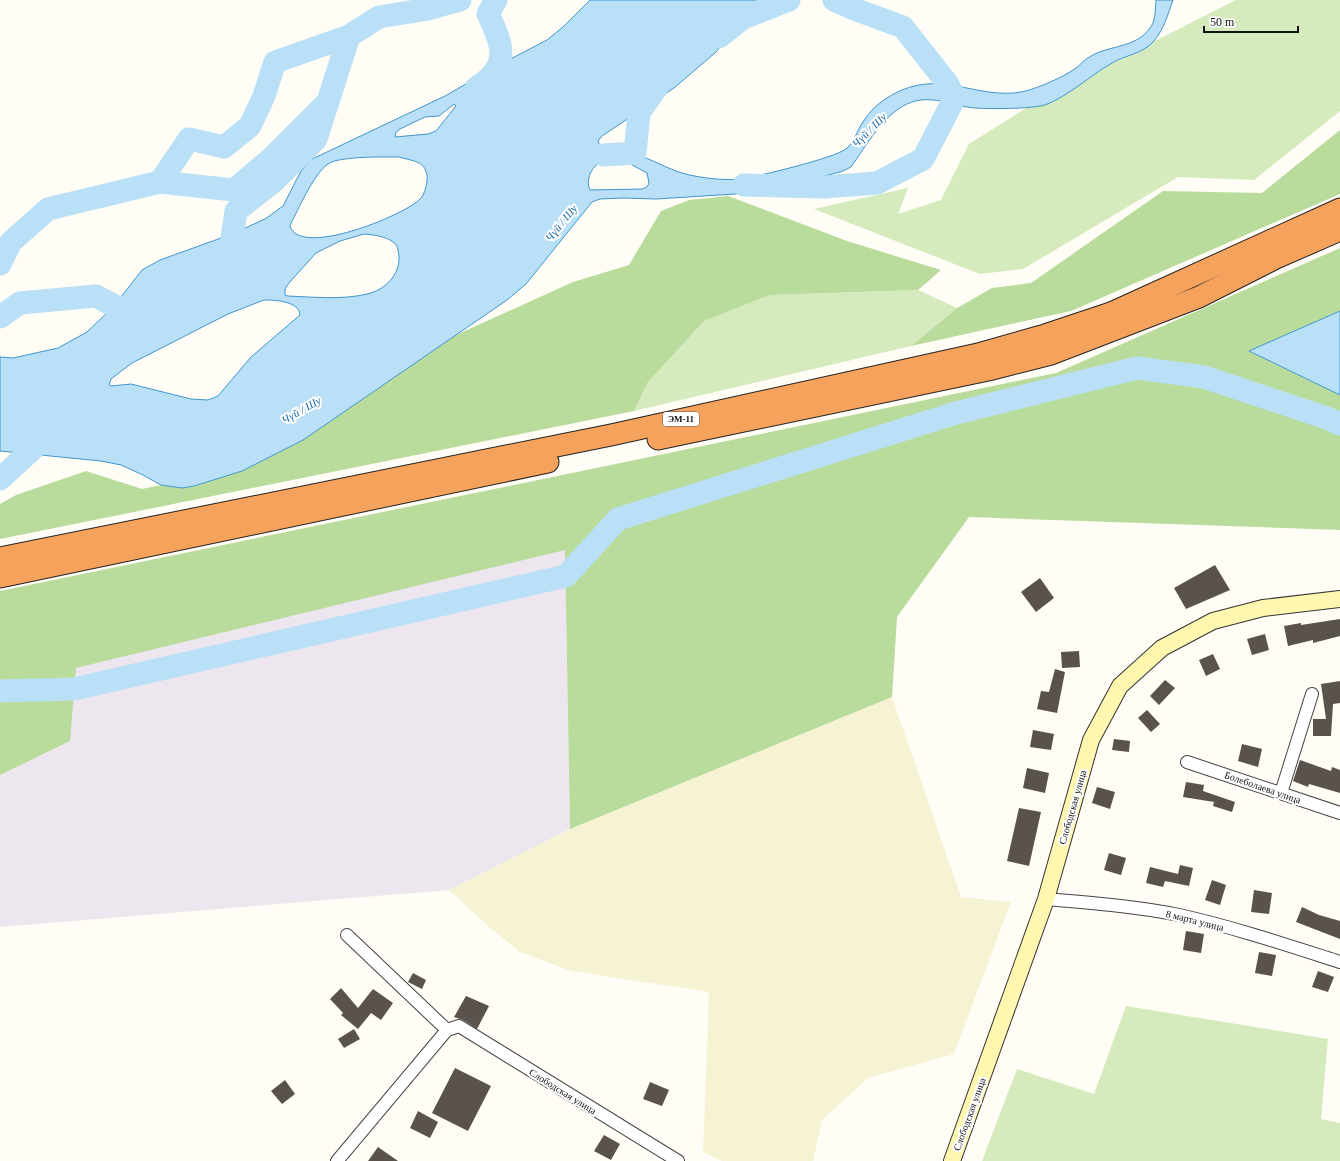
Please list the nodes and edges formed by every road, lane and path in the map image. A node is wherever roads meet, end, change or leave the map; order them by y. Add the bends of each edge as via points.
1 (1340, 210) edge
2 (1340, 230) edge
3 (0, 558) edge
4 (0, 577) edge
5 (1340, 600) edge
6 (1312, 694) dead end
7 (1187, 762) dead end
8 (1281, 793) junction
9 (1340, 813) edge
10 (1046, 899) junction
11 (347, 935) dead end
12 (1340, 962) edge
13 (447, 1030) junction
14 (337, 1161) edge
15 (678, 1161) edge
16 (952, 1161) edge

1 - 3 highway, ЭМ-11 via 1111,313 1045,336 978,354 619,433
2 - 4 highway, ЭМ-11 via 1276,258 1199,297 1051,354 988,370
5 - 10 street, Слободская улица via 1263,608 1213,621 1162,648 1120,686 1091,740
6 - 8 street
7 - 8 street, Болеболаева улица
8 - 9 street, Болеболаева улица
10 - 12 street, 8 марта улица via 1180,915
10 - 16 street, Слободская улица
11 - 13 street
13 - 14 street
13 - 15 street, Слободская улица via 458,1026

